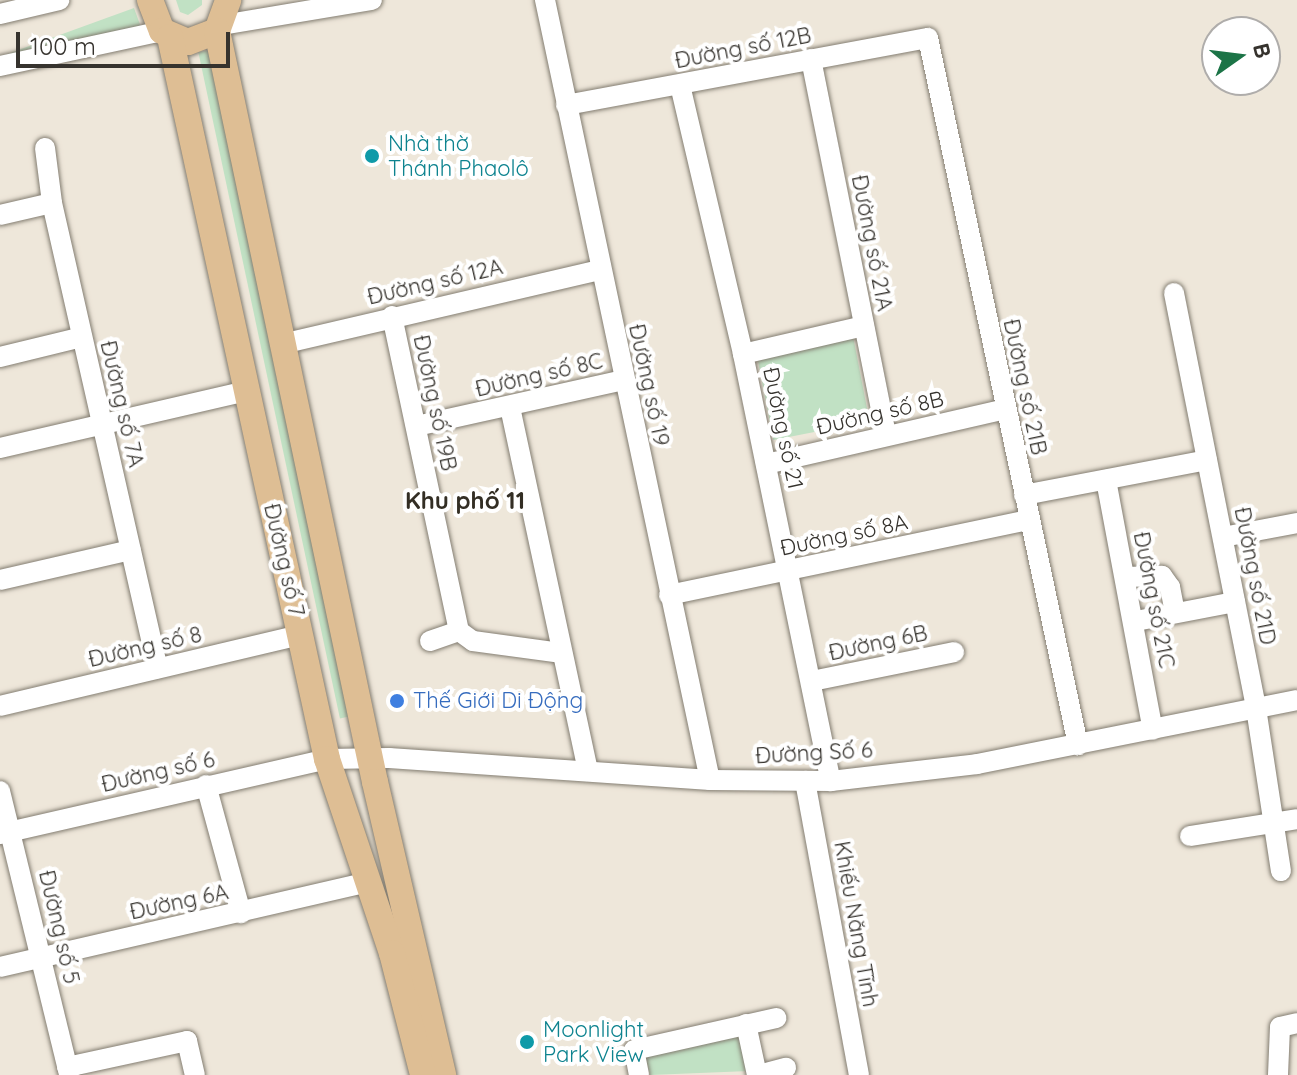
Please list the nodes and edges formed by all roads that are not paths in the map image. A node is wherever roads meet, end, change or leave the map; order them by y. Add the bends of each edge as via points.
1 (59, 0) edge
2 (150, 0) edge
3 (372, 0) edge
4 (545, 0) edge
5 (0, 14) edge
6 (222, 19) edge
7 (166, 34) junction
8 (928, 38) joint
9 (811, 59) junction
10 (0, 66) edge
11 (680, 85) junction
12 (566, 105) junction
13 (45, 148) dead end
14 (52, 203) junction
15 (0, 215) edge
16 (599, 270) junction
17 (1174, 293) dead end
18 (392, 316) junction
19 (864, 326) junction
20 (82, 337) junction
21 (282, 344) junction
22 (743, 354) junction
23 (0, 357) edge
24 (624, 380) junction
25 (246, 391) junction
26 (510, 407) junction
27 (1006, 409) junction
28 (102, 423) junction
29 (416, 426) junction
30 (886, 436) junction
31 (0, 448) edge
32 (1207, 460) junction
33 (766, 464) junction
34 (1106, 480) junction
35 (1024, 495) junction
36 (1029, 520) junction
37 (1297, 523) edge
38 (1223, 537) junction
39 (131, 550) junction
40 (788, 571) junction
41 (1127, 577) junction
42 (0, 580) edge
43 (669, 595) junction
44 (1235, 602) junction
45 (1175, 613) junction
46 (1136, 621) junction
47 (459, 631) junction
48 (300, 635) junction
49 (430, 641) dead end
50 (954, 652) dead end
51 (562, 653) junction
52 (158, 668) junction
53 (812, 681) junction
54 (1297, 700) edge
55 (0, 706) edge
56 (1256, 708) junction
57 (1153, 730) junction
58 (1078, 745) junction
59 (370, 758) junction
60 (327, 759) junction
61 (588, 771) junction
62 (710, 780) junction
63 (805, 781) junction
64 (831, 781) junction
65 (206, 785) junction
66 (0, 791) edge
67 (1297, 819) edge
68 (1274, 823) junction
69 (5, 832) edge
70 (1190, 836) dead end
71 (1281, 871) dead end
72 (367, 882) junction
73 (241, 913) junction
74 (41, 956) junction
75 (0, 967) edge
76 (776, 1018) dead end
77 (1297, 1023) edge
78 (746, 1024) junction
79 (786, 1068) dead end
80 (68, 1071) edge
81 (195, 1075) edge
82 (423, 1075) edge
83 (443, 1075) edge
84 (639, 1075) edge
85 (758, 1075) edge
86 (859, 1075) edge
87 (1279, 1075) edge

1 - 5 street
2 - 7 main road, Đường số 7
3 - 6 street
4 - 12 street, Đường số 19
6 - 7 main road via 195,42
6 - 21 main road, Đường số 7
7 - 10 street
7 - 25 main road, Đường số 7
8 - 9 street, Đường số 12B
8 - 27 street, Đường số 21B
9 - 11 street, Đường số 12B
9 - 19 street, Đường số 21A
11 - 12 street, Đường số 12B
11 - 22 street, Đường số 21
12 - 16 street, Đường số 19
13 - 14 street, Đường số 7A
14 - 15 street
14 - 20 street, Đường số 7A
16 - 18 street, Đường số 12A
16 - 24 street, Đường số 19
17 - 32 street, Đường số 21D
18 - 21 street, Đường số 12A
18 - 29 street, Đường số 19B
19 - 22 street
19 - 30 street, Đường số 21A
20 - 23 street
20 - 28 street, Đường số 7A
21 - 59 main road, Đường số 7
22 - 33 street, Đường số 21
24 - 26 street, Đường số 8C
24 - 43 street, Đường số 19
25 - 28 street
25 - 48 main road, Đường số 7
26 - 29 street, Đường số 8C
26 - 51 street
27 - 30 street, Đường số 8B
27 - 35 street, Đường số 21B
28 - 31 street
28 - 39 street, Đường số 7A
29 - 47 street, Đường số 19B
30 - 33 street, Đường số 8B
32 - 34 street
32 - 38 street, Đường số 21D
33 - 40 street, Đường số 21
34 - 35 street
34 - 41 street, Đường số 21C
35 - 36 street, Đường số 21B
36 - 40 street, Đường số 8A
36 - 58 street, Đường số 21B
37 - 38 street
38 - 44 street, Đường số 21D
39 - 42 street
39 - 52 street, Đường số 7A
40 - 43 street, Đường số 8A
40 - 53 street, Đường số 21
41 - 45 street via 1162,576
41 - 46 street, Đường số 21C
43 - 62 street, Đường số 19
44 - 45 street
44 - 56 street, Đường số 21D
45 - 46 street
46 - 57 street, Đường số 21C
47 - 49 street
47 - 51 street via 473,641
48 - 52 street, Đường số 8
48 - 60 main road, Đường số 7
50 - 53 street, Đường 6B
51 - 61 street
52 - 55 street, Đường số 8
53 - 64 street, Đường số 21
54 - 56 street, Đường Số 6
56 - 57 street, Đường Số 6
56 - 68 street, Đường số 21D
57 - 58 street, Đường Số 6
58 - 64 street, Đường Số 6
59 - 60 street, Đường Số 6
59 - 61 street, Đường Số 6
59 - 83 main road, Đường số 7
60 - 65 street, Đường số 6
60 - 72 main road, Đường số 7
61 - 62 street, Đường Số 6
62 - 63 street, Đường Số 6
63 - 64 street, Đường Số 6
63 - 86 street, Khiếu Năng Tĩnh
65 - 69 street, Đường số 6
65 - 73 street
66 - 69 street, Đường số 5
67 - 68 street
68 - 70 street
68 - 71 street, Đường số 21D
69 - 74 street, Đường số 5
72 - 73 street, Đường 6A
72 - 82 main road, Đường số 7 via 392,953
73 - 74 street, Đường 6A
74 - 75 street, Đường 6A
74 - 80 street, Đường số 5
76 - 78 street
77 - 87 street via 1280,1027
78 - 84 street via 634,1050
78 - 85 street
79 - 85 street
80 - 81 street via 187,1041

